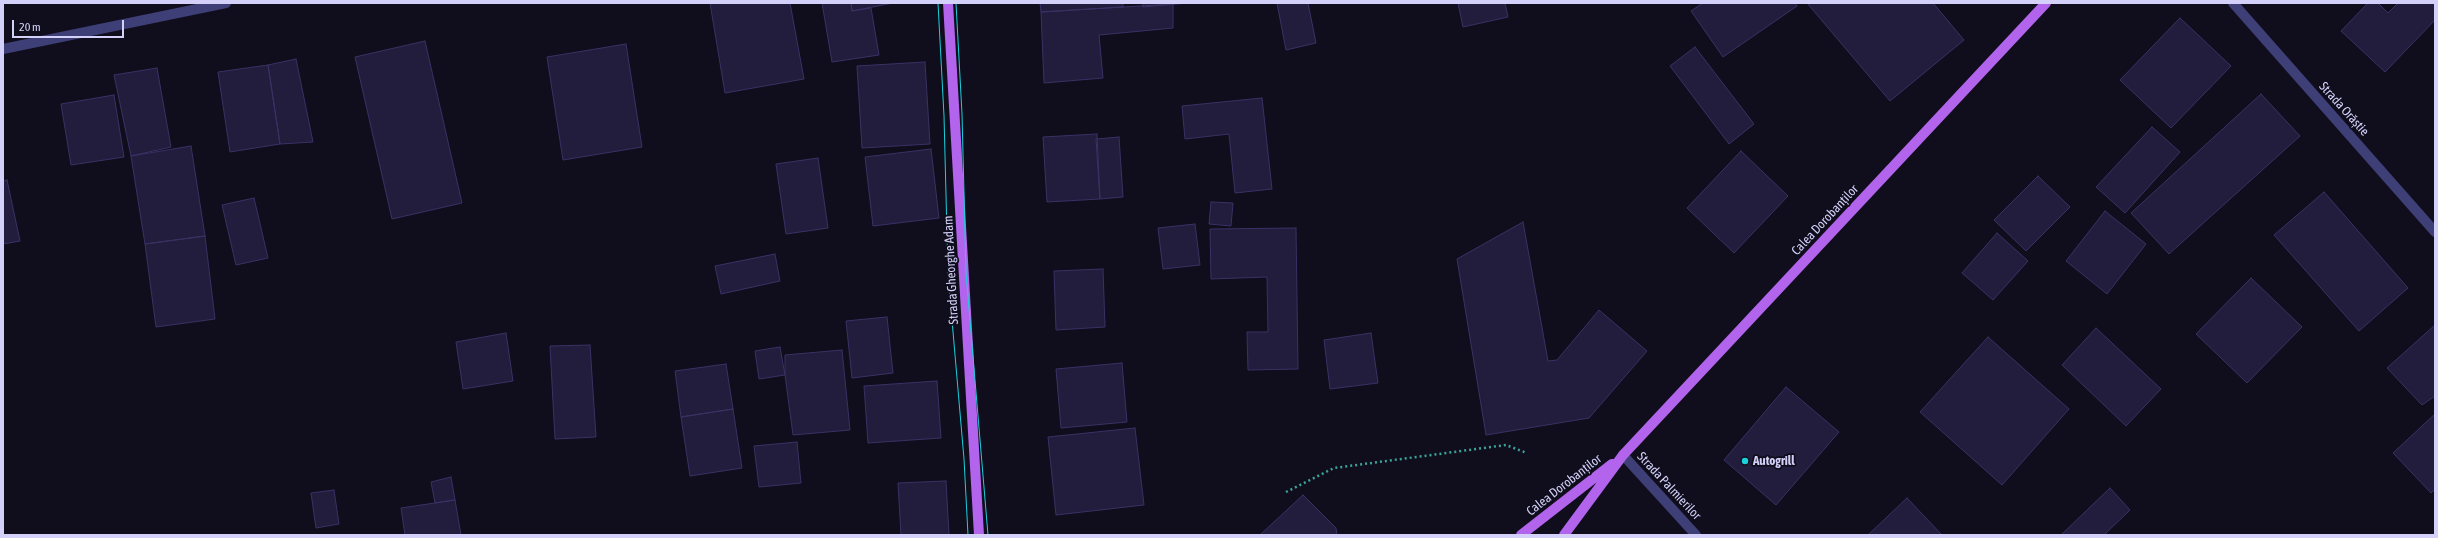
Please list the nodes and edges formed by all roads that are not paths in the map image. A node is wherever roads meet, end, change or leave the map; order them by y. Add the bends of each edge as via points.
1 (226, 3) edge
2 (948, 3) edge
3 (2046, 3) edge
4 (2232, 3) edge
5 (3, 48) edge
6 (2435, 232) edge
7 (1623, 455) junction
8 (979, 535) edge
9 (1521, 535) edge
10 (1564, 535) edge
11 (1696, 535) edge

1 - 5 street
2 - 8 main road, Strada Gheorghe Adam
3 - 7 main road, Calea Dorobanților
4 - 6 street, Strada Orăștie
7 - 9 main road, Calea Dorobanților
7 - 10 main road, Calea Dorobanților
7 - 11 street, Strada Palmierilor

